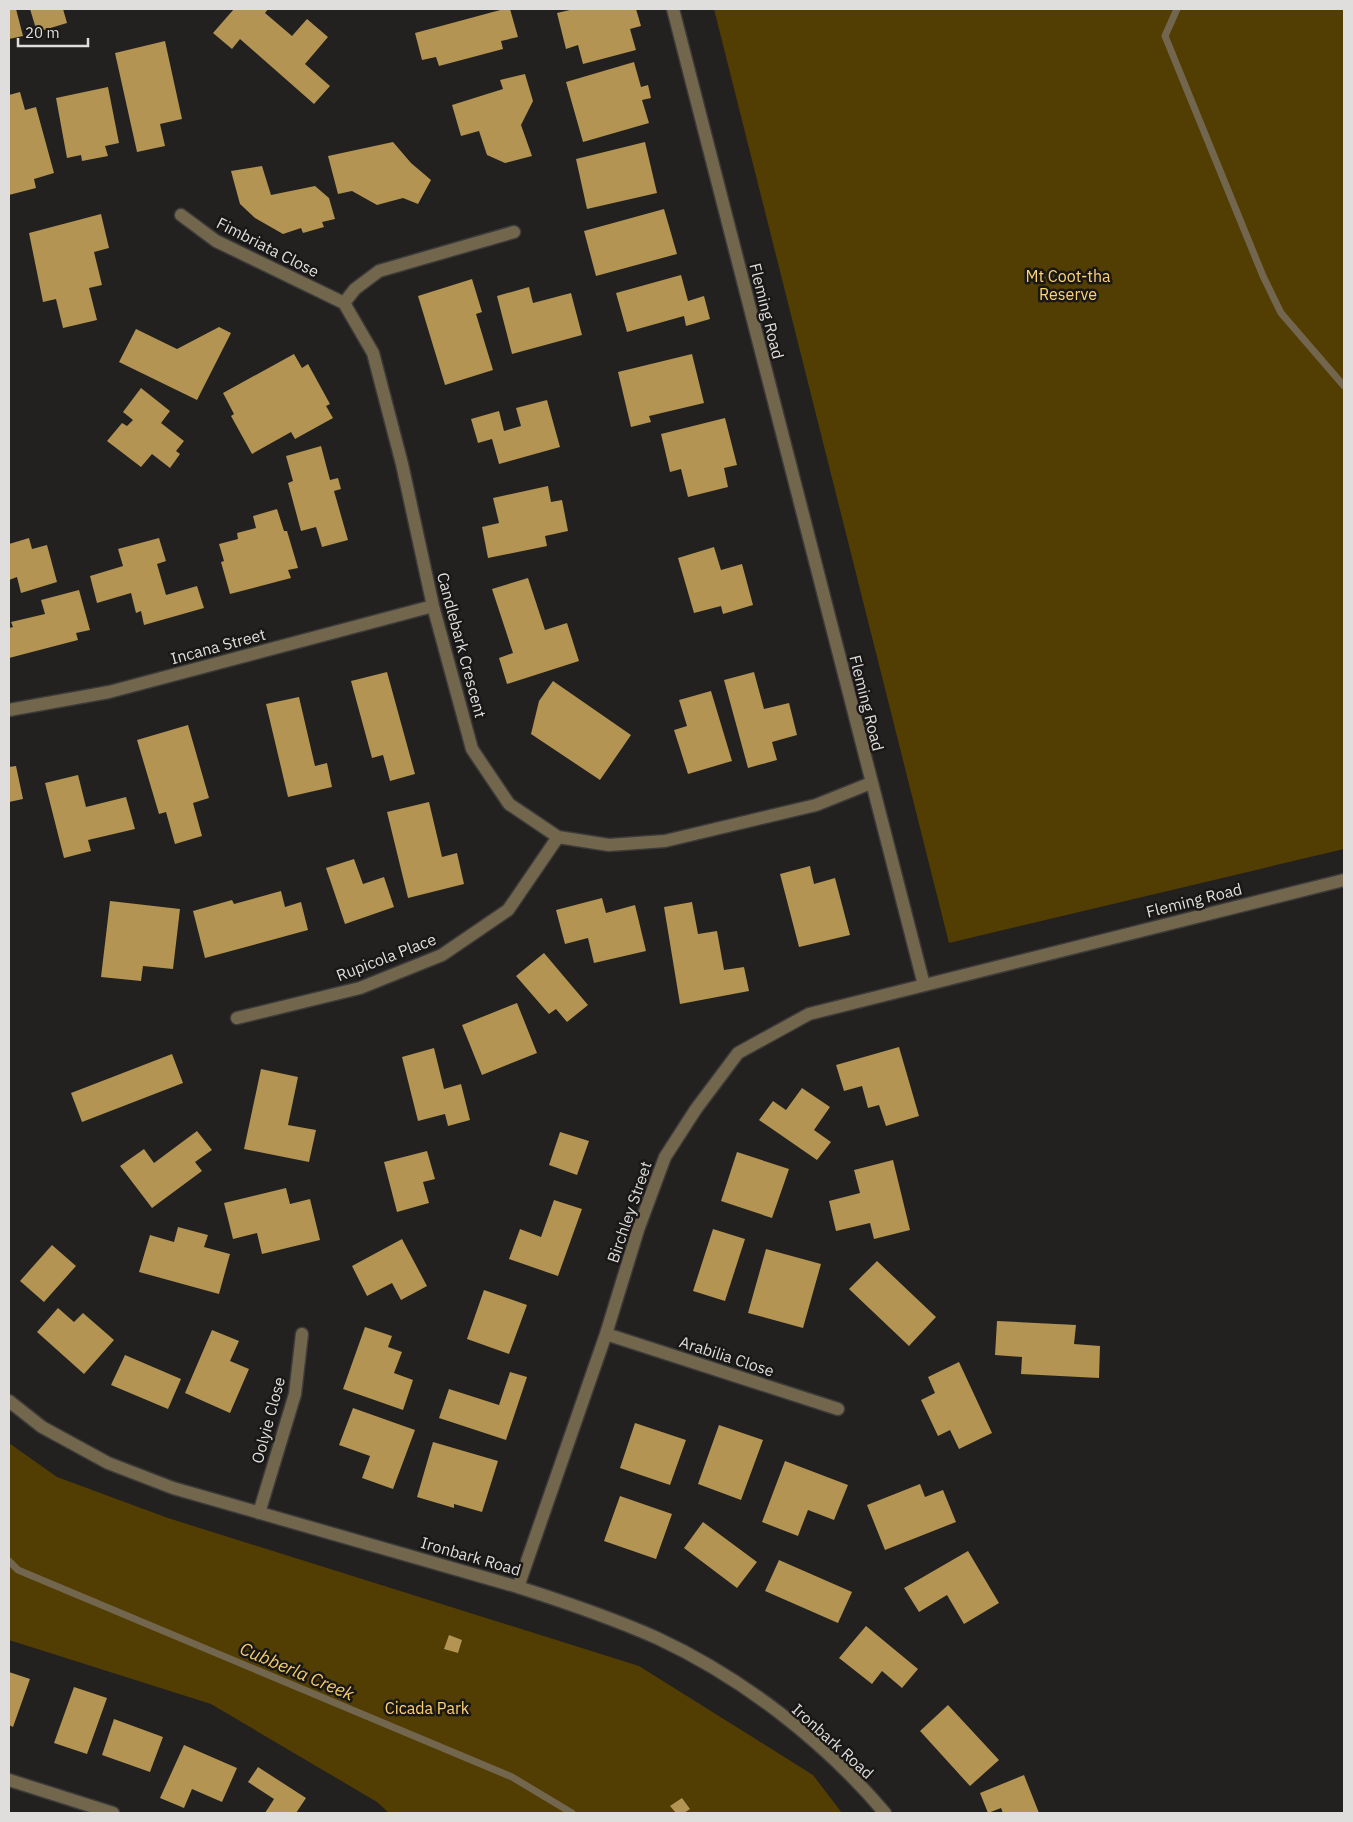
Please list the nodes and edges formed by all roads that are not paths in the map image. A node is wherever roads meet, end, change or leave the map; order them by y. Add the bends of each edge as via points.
1 (673, 9) edge
2 (181, 214) dead end
3 (514, 232) dead end
4 (344, 303) junction
5 (433, 606) junction
6 (9, 710) edge
7 (871, 783) junction
8 (558, 837) junction
9 (1344, 880) edge
10 (924, 985) junction
11 (236, 1018) dead end
12 (302, 1334) dead end
13 (606, 1334) junction
14 (9, 1401) edge
15 (838, 1409) dead end
16 (259, 1513) junction
17 (518, 1587) junction
18 (9, 1780) edge
19 (113, 1813) edge
20 (885, 1813) edge

1 - 7 street, Fleming Road
2 - 4 street, Fimbriata Close via 216,242
3 - 4 street via 379,271 355,289
4 - 5 street, Candlebark Crescent via 373,353 402,464
5 - 6 street, Incana Street via 109,692
5 - 8 street, Candlebark Crescent via 472,749 509,804
7 - 8 street, Candlebark Crescent via 816,805 665,841 609,845
7 - 10 street, Fleming Road
8 - 11 street, Rupicola Place via 508,910 442,955 360,988
9 - 10 street, Fleming Road
10 - 13 street, Birchley Street via 809,1014 738,1053 665,1157 638,1230
12 - 16 street, Oolyie Close via 295,1394
13 - 15 street, Arabilia Close
13 - 17 street, Birchley Street
14 - 16 street, Ironbark Road via 42,1427 108,1463 173,1488
16 - 17 street, Ironbark Road
17 - 20 street, Ironbark Road via 625,1624 722,1673 818,1745
18 - 19 street

